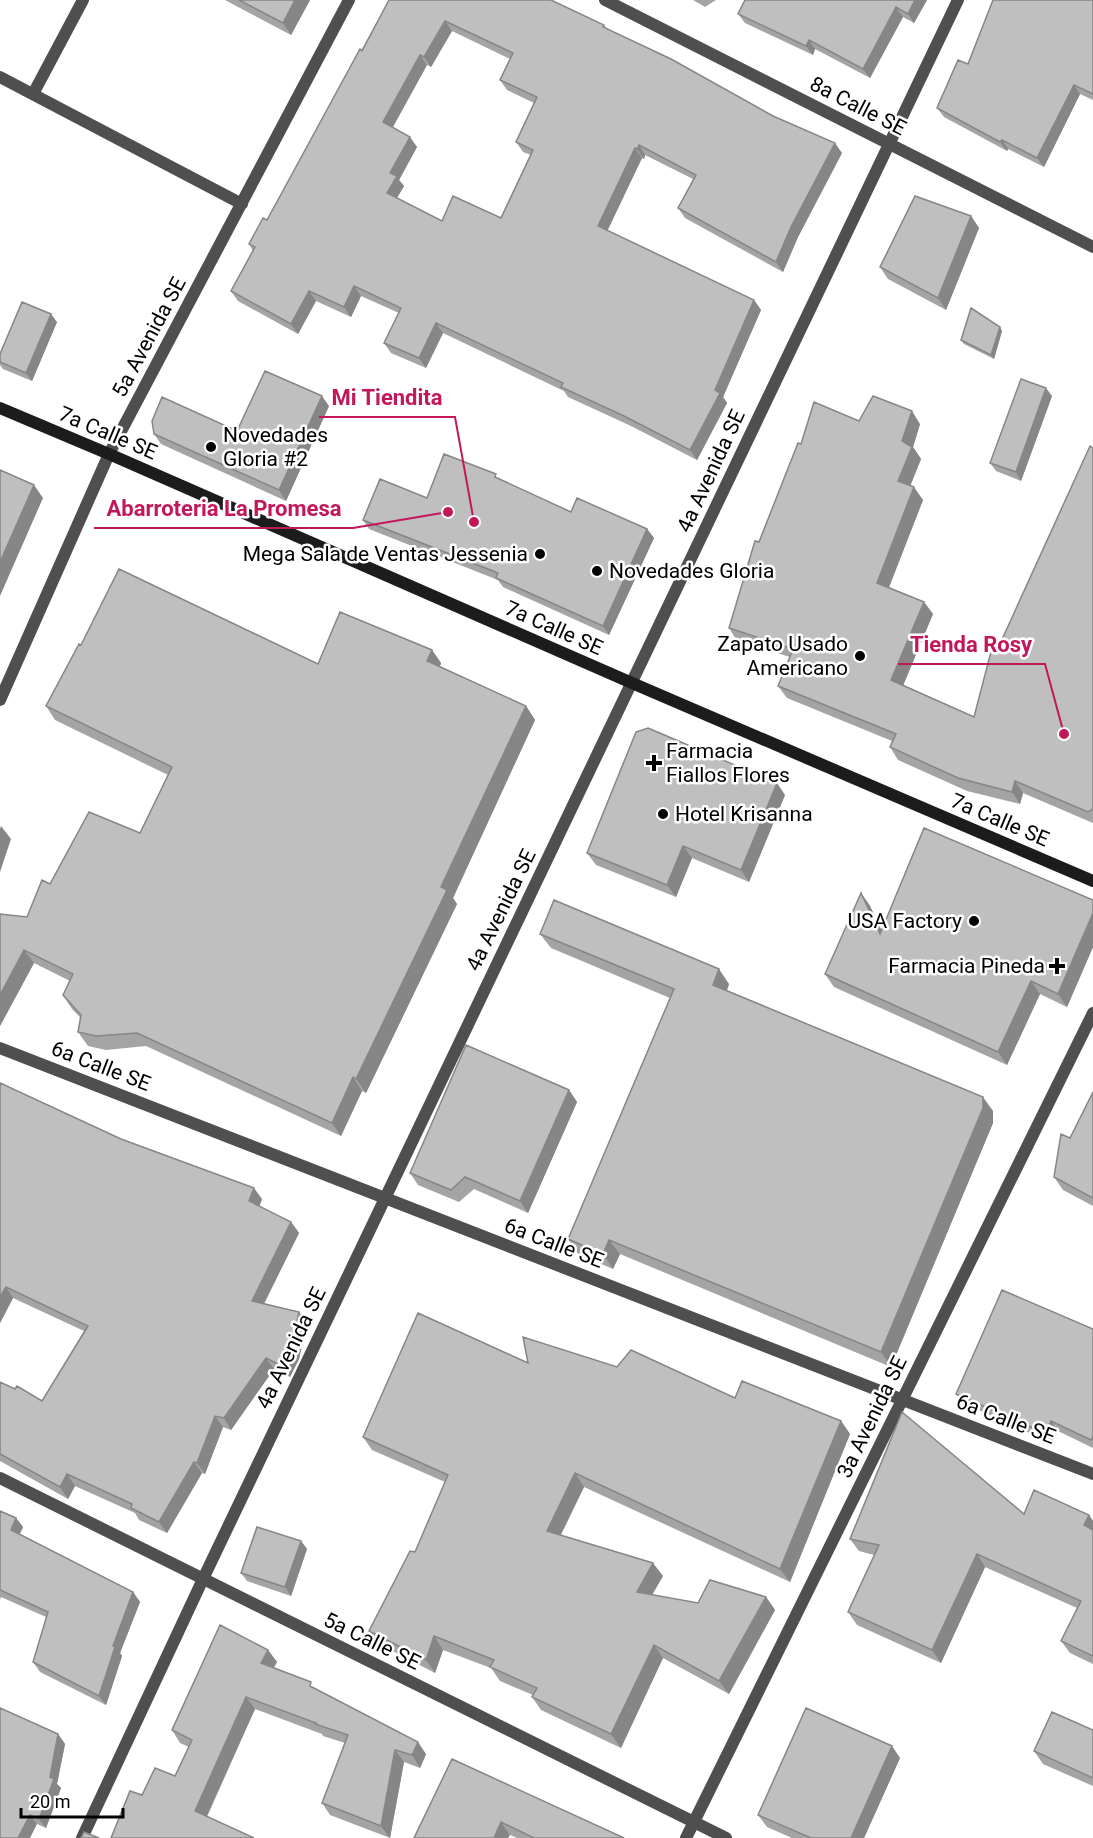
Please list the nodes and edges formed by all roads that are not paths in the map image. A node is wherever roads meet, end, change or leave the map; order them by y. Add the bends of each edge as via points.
1 (82, 0) edge
2 (349, 0) edge
3 (605, 0) edge
4 (958, 0) edge
5 (0, 76) edge
6 (33, 94) junction
7 (888, 143) junction
8 (242, 204) junction
9 (1093, 247) edge
10 (0, 408) edge
11 (110, 454) junction
12 (632, 683) junction
13 (0, 700) edge
14 (1093, 881) edge
15 (1093, 1013) edge
16 (0, 1048) edge
17 (385, 1198) junction
18 (902, 1400) junction
19 (1093, 1474) edge
20 (0, 1478) edge
21 (203, 1579) junction
22 (694, 1822) junction
23 (82, 1838) edge
24 (687, 1838) edge
25 (726, 1838) edge

1 - 6 street
2 - 8 street, 5a Avenida SE
3 - 7 street, 8a Calle SE
4 - 7 street, 4a Avenida SE
5 - 6 street
6 - 8 street
7 - 9 street, 8a Calle SE
7 - 12 street, 4a Avenida SE
8 - 11 street, 5a Avenida SE
10 - 11 main road, 7a Calle SE
11 - 12 main road, 7a Calle SE
11 - 13 street, 5a Avenida SE
12 - 14 main road, 7a Calle SE
12 - 17 street, 4a Avenida SE
15 - 18 street, 3a Avenida SE
16 - 17 street, 6a Calle SE
17 - 18 street, 6a Calle SE
17 - 21 street, 4a Avenida SE
18 - 19 street, 6a Calle SE
18 - 22 street, 3a Avenida SE
20 - 21 street, 5a Calle SE
21 - 22 street, 5a Calle SE
21 - 23 street, 4a Avenida SE
22 - 24 street, 3a Avenida SE
22 - 25 street, 5a Calle SE

